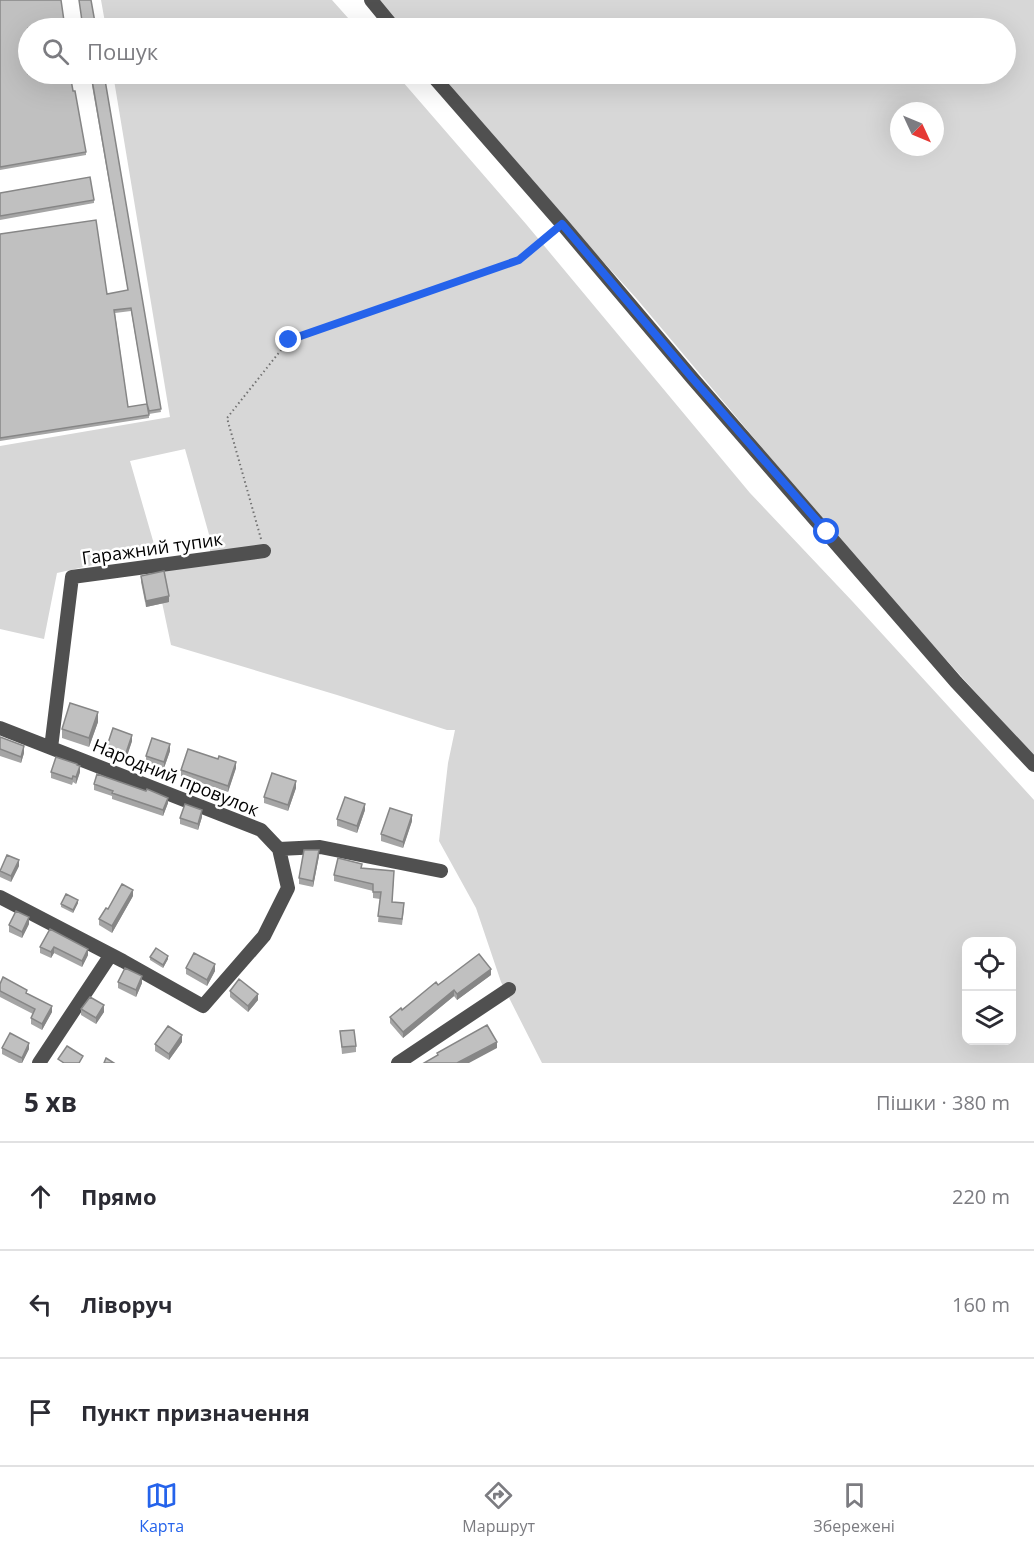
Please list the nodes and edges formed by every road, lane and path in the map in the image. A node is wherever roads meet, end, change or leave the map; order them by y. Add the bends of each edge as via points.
1 (370, 0) edge
2 (385, 18) edge
3 (439, 84) edge
4 (562, 224) junction
5 (264, 551) joint
6 (0, 728) edge
7 (51, 748) junction
8 (1034, 765) edge
9 (279, 849) junction
10 (441, 871) dead end
11 (0, 897) edge
12 (110, 956) junction
13 (509, 989) dead end
14 (39, 1063) edge
15 (398, 1063) edge

1 - 2 street
3 - 4 street
4 - 5 path via 519,260 289,340 227,418
4 - 8 street via 956,682
5 - 7 street, Гаражний тупик via 72,577
6 - 7 street, Народний провулок
7 - 9 street, Народний провулок via 261,830
9 - 10 street via 320,847
9 - 12 street via 288,888 264,936 203,1006
11 - 12 street
12 - 14 street
13 - 15 street

